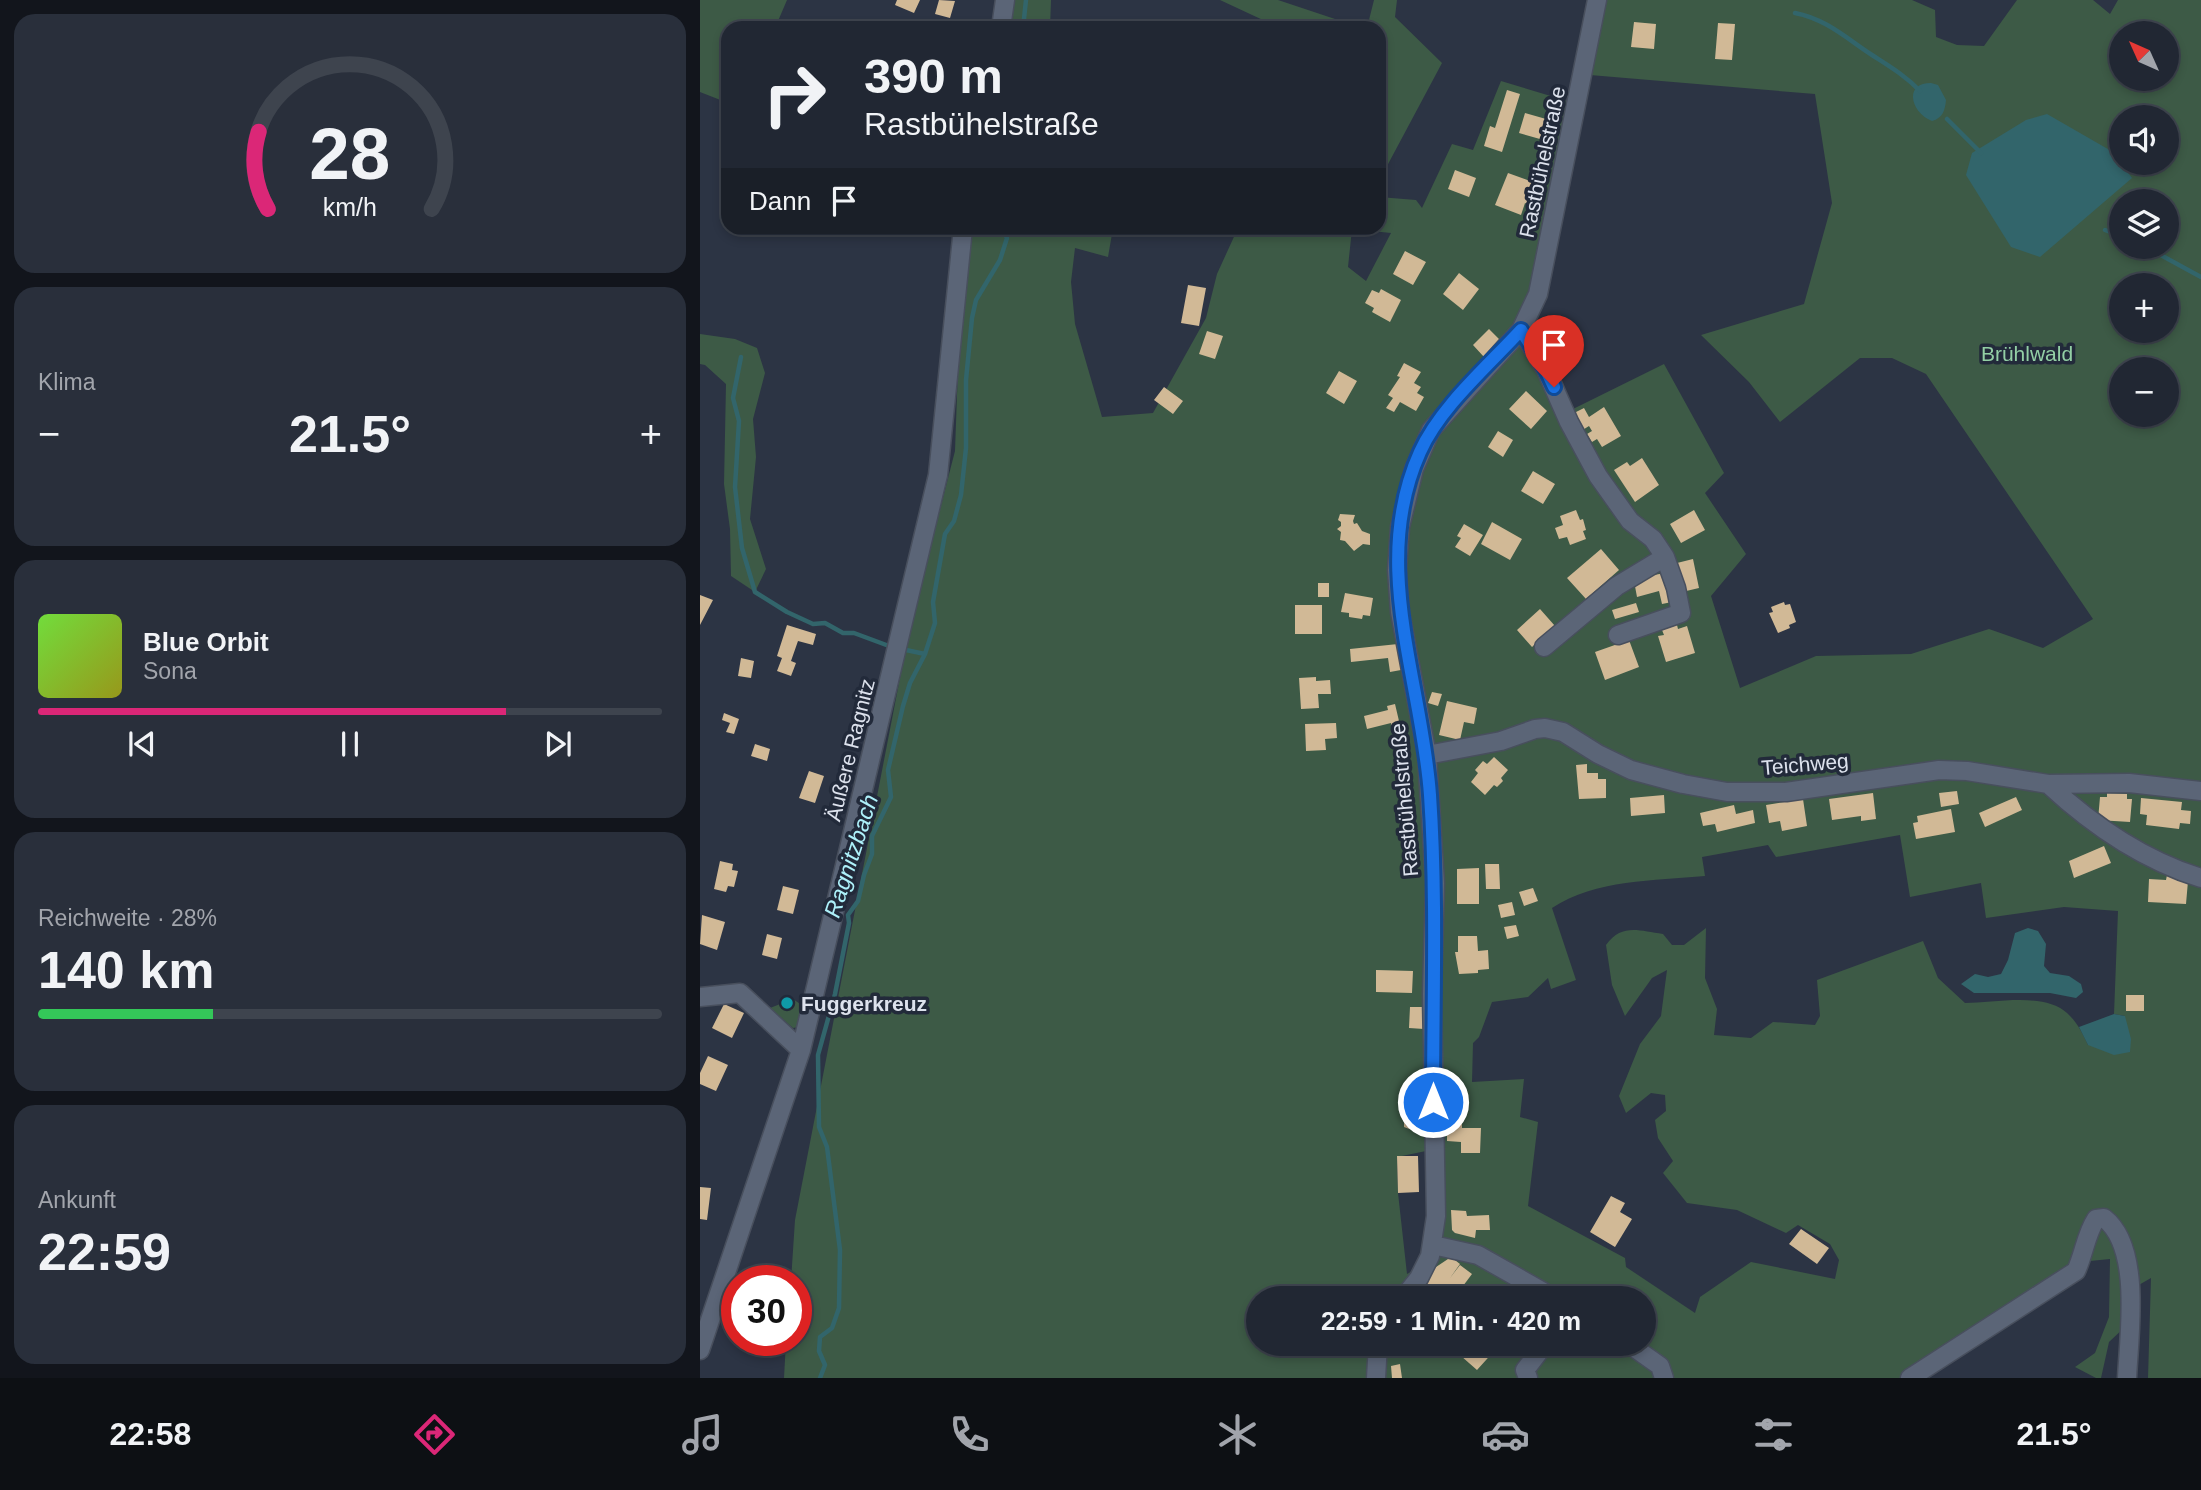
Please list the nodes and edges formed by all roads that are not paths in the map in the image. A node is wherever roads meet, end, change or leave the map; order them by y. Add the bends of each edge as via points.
1 (1005, 0) edge
2 (1597, 0) edge
3 (1002, 21) edge
4 (961, 235) edge
5 (1521, 330) junction
6 (1665, 557) junction
7 (1618, 635) dead end
8 (1544, 646) dead end
9 (1427, 755) junction
10 (2048, 784) junction
11 (2201, 791) edge
12 (2201, 878) edge
13 (700, 997) edge
14 (801, 1049) junction
15 (1433, 1245) junction
16 (1412, 1286) edge
17 (1533, 1286) edge
18 (700, 1350) edge
19 (1377, 1356) edge
20 (1536, 1356) edge
21 (1646, 1356) edge
22 (1376, 1378) edge
23 (1528, 1378) edge
24 (1664, 1378) edge
25 (1910, 1378) edge
26 (2127, 1378) edge

1 - 3 street
2 - 5 street, Rastbühelstraße via 1538,294
4 - 14 street, Äußere Ragnitz via 939,475
5 - 6 street via 1598,476 1630,521 1653,539
5 - 9 street, Rastbühelstraße via 1432,430 1406,496 1397,570 1400,612
6 - 7 street via 1681,613
6 - 8 street via 1617,586
9 - 10 street, Teichweg via 1545,728 1563,732 1631,770 1727,792 1786,792 1939,770
9 - 15 street, Rastbühelstraße via 1435,883
10 - 11 street, Teichweg via 2129,783
10 - 12 street via 2106,833
13 - 14 street via 740,993
14 - 18 street, Äußere Ragnitz
15 - 16 street, Rastbühelstraße via 1426,1266
15 - 17 street via 1478,1255
19 - 22 street
20 - 23 street via 1525,1370
21 - 24 street via 1660,1366
25 - 26 street via 2076,1270 2091,1228 2096,1219 2104,1218 2122,1240 2132,1292

